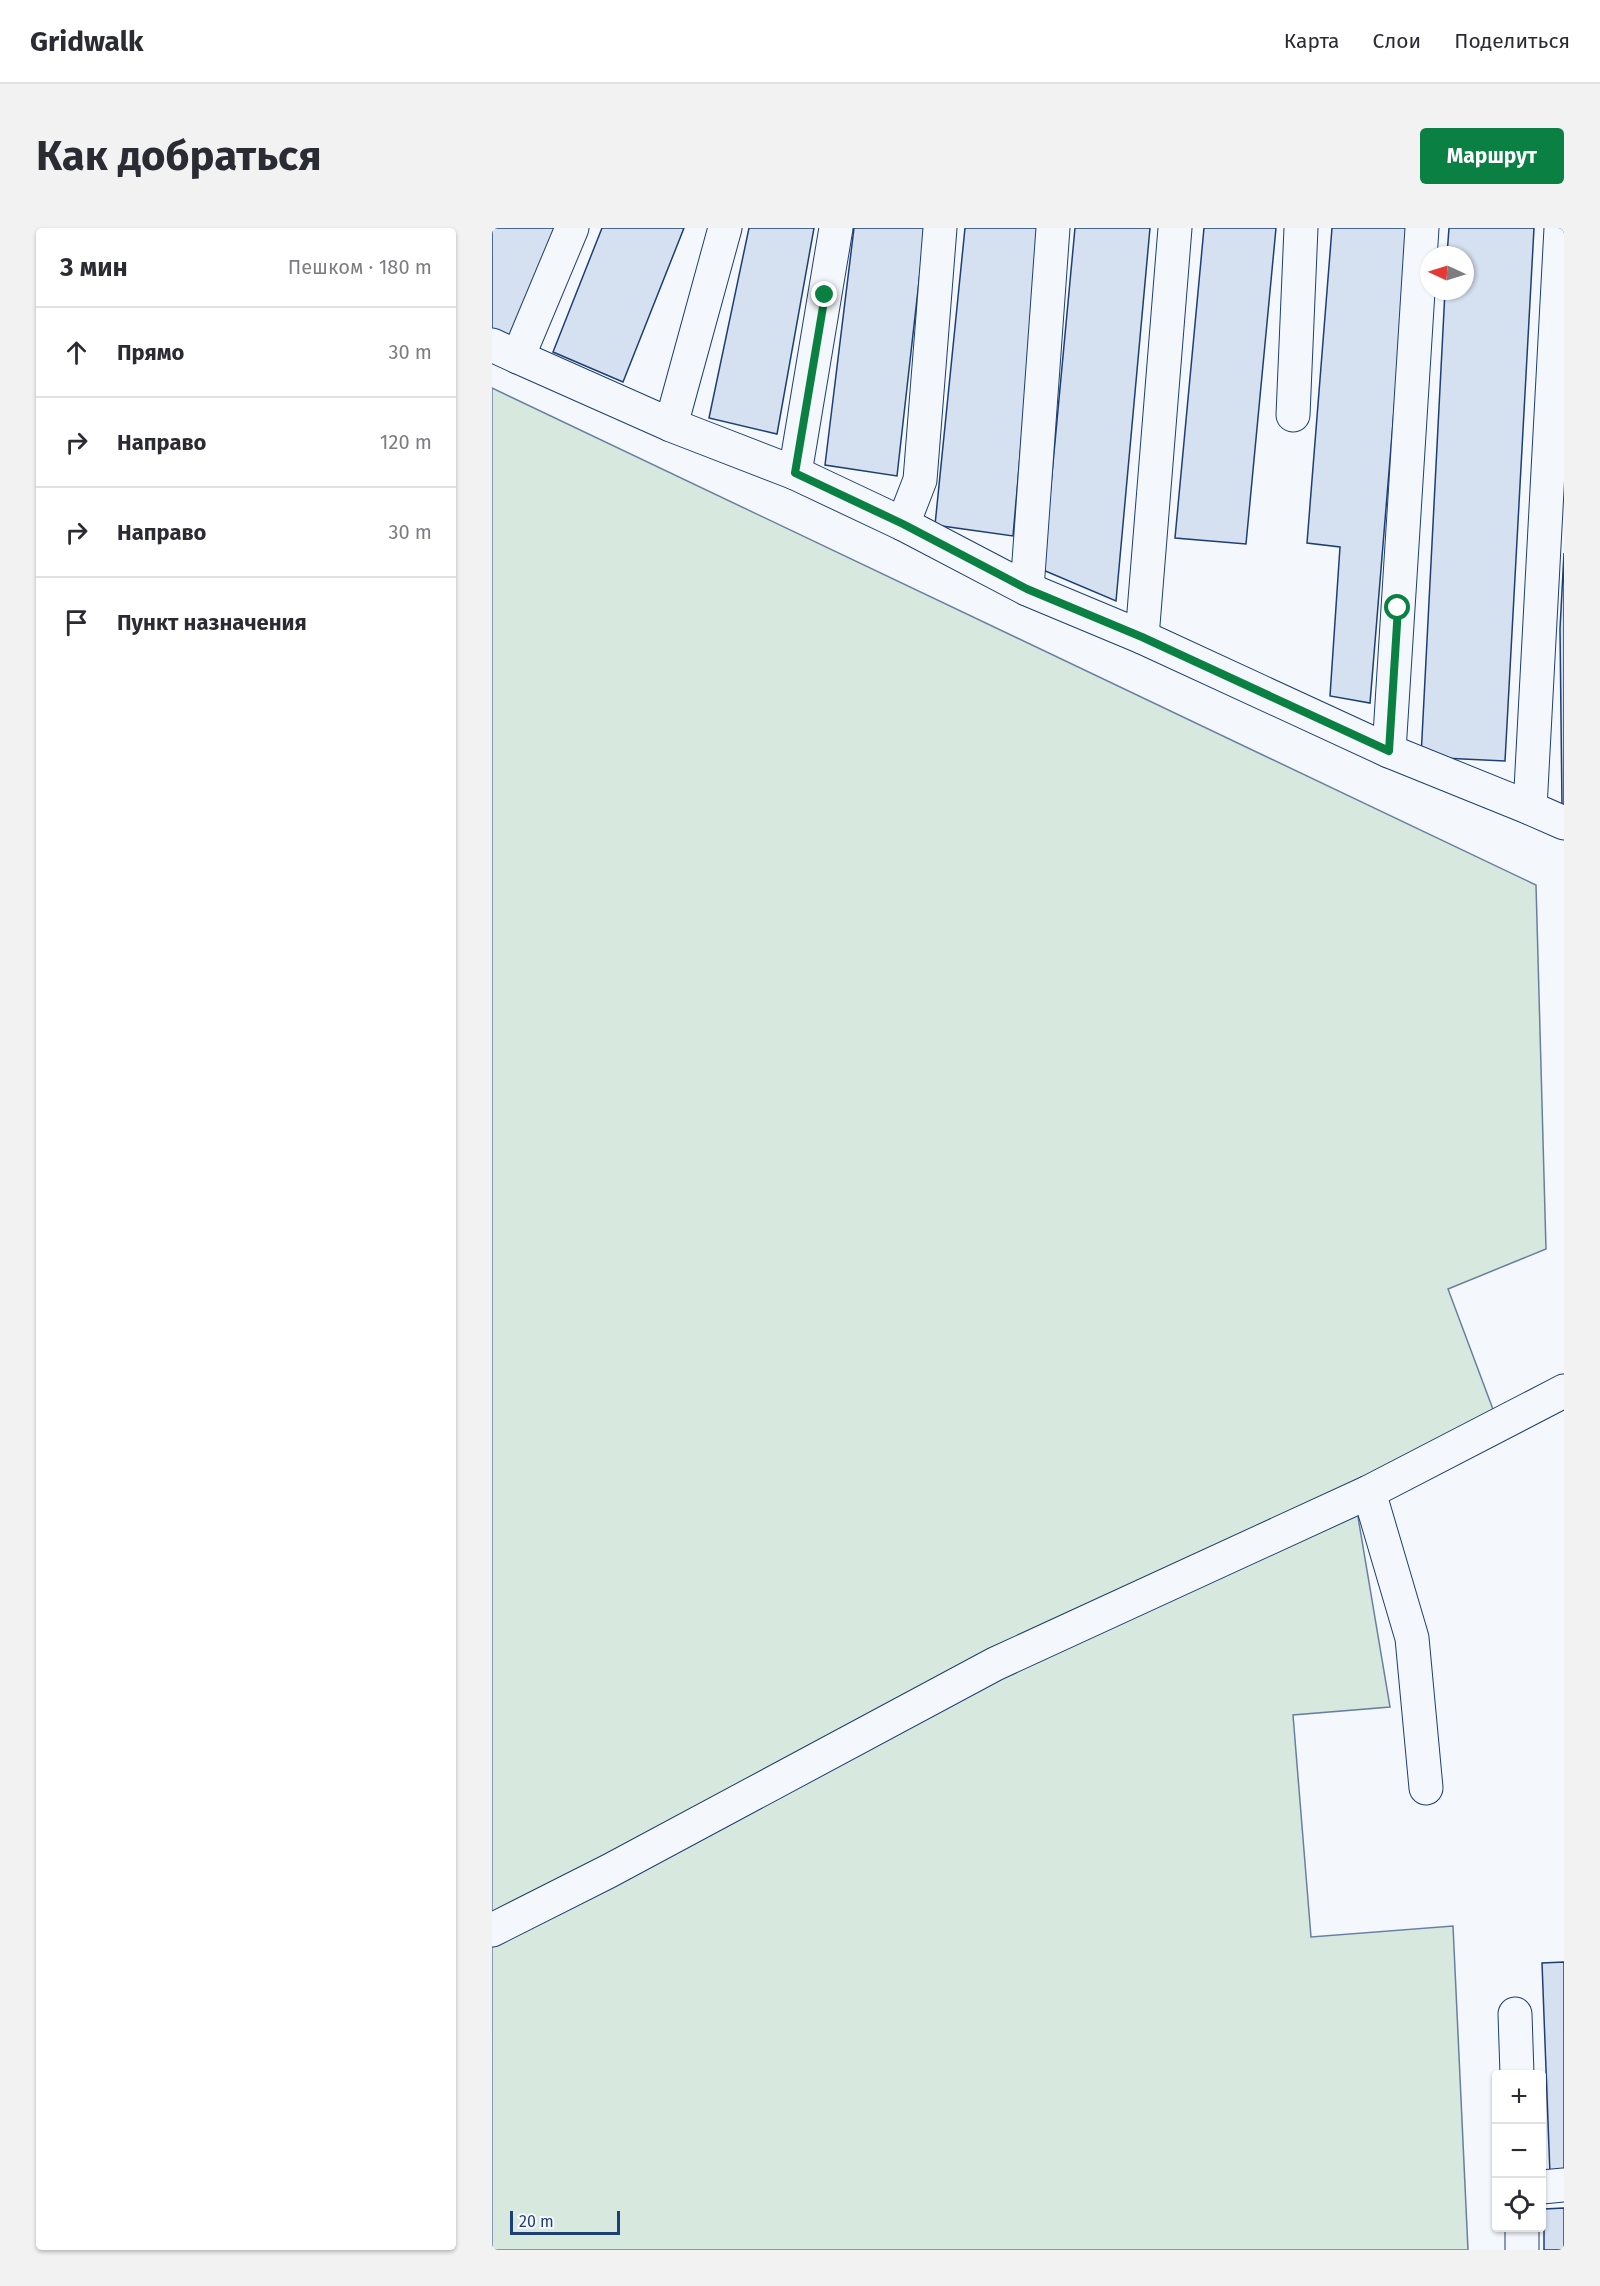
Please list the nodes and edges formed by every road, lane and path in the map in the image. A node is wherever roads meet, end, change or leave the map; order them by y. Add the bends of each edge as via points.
1 (572, 228) edge
2 (725, 228) edge
3 (836, 228) edge
4 (940, 228) edge
5 (1053, 228) edge
6 (1175, 228) edge
7 (1301, 228) edge
8 (1422, 228) edge
9 (1561, 228) edge
10 (505, 351) edge
11 (1293, 415) dead end
12 (671, 425) junction
13 (795, 473) junction
14 (903, 524) junction
15 (1027, 589) junction
16 (1142, 637) junction
17 (1389, 751) junction
18 (1530, 808) junction
19 (1564, 823) edge
20 (1564, 1391) edge
21 (1369, 1492) junction
22 (1426, 1788) dead end
23 (492, 1930) edge
24 (1515, 2014) dead end
25 (1517, 2070) edge
26 (1564, 2185) edge
27 (1546, 2187) edge
28 (1522, 2232) edge
29 (1522, 2250) edge

1 - 10 lane
2 - 12 lane
3 - 13 lane
4 - 14 lane via 920,480
5 - 15 lane
6 - 16 lane
7 - 11 lane
8 - 17 lane
9 - 18 lane
10 - 12 lane
12 - 13 lane
13 - 14 lane
14 - 15 lane
15 - 16 lane
16 - 17 lane
17 - 18 lane
18 - 19 lane
20 - 21 lane
21 - 22 lane via 1412,1638
21 - 23 lane via 995,1664
24 - 25 lane
26 - 27 lane
28 - 29 lane

